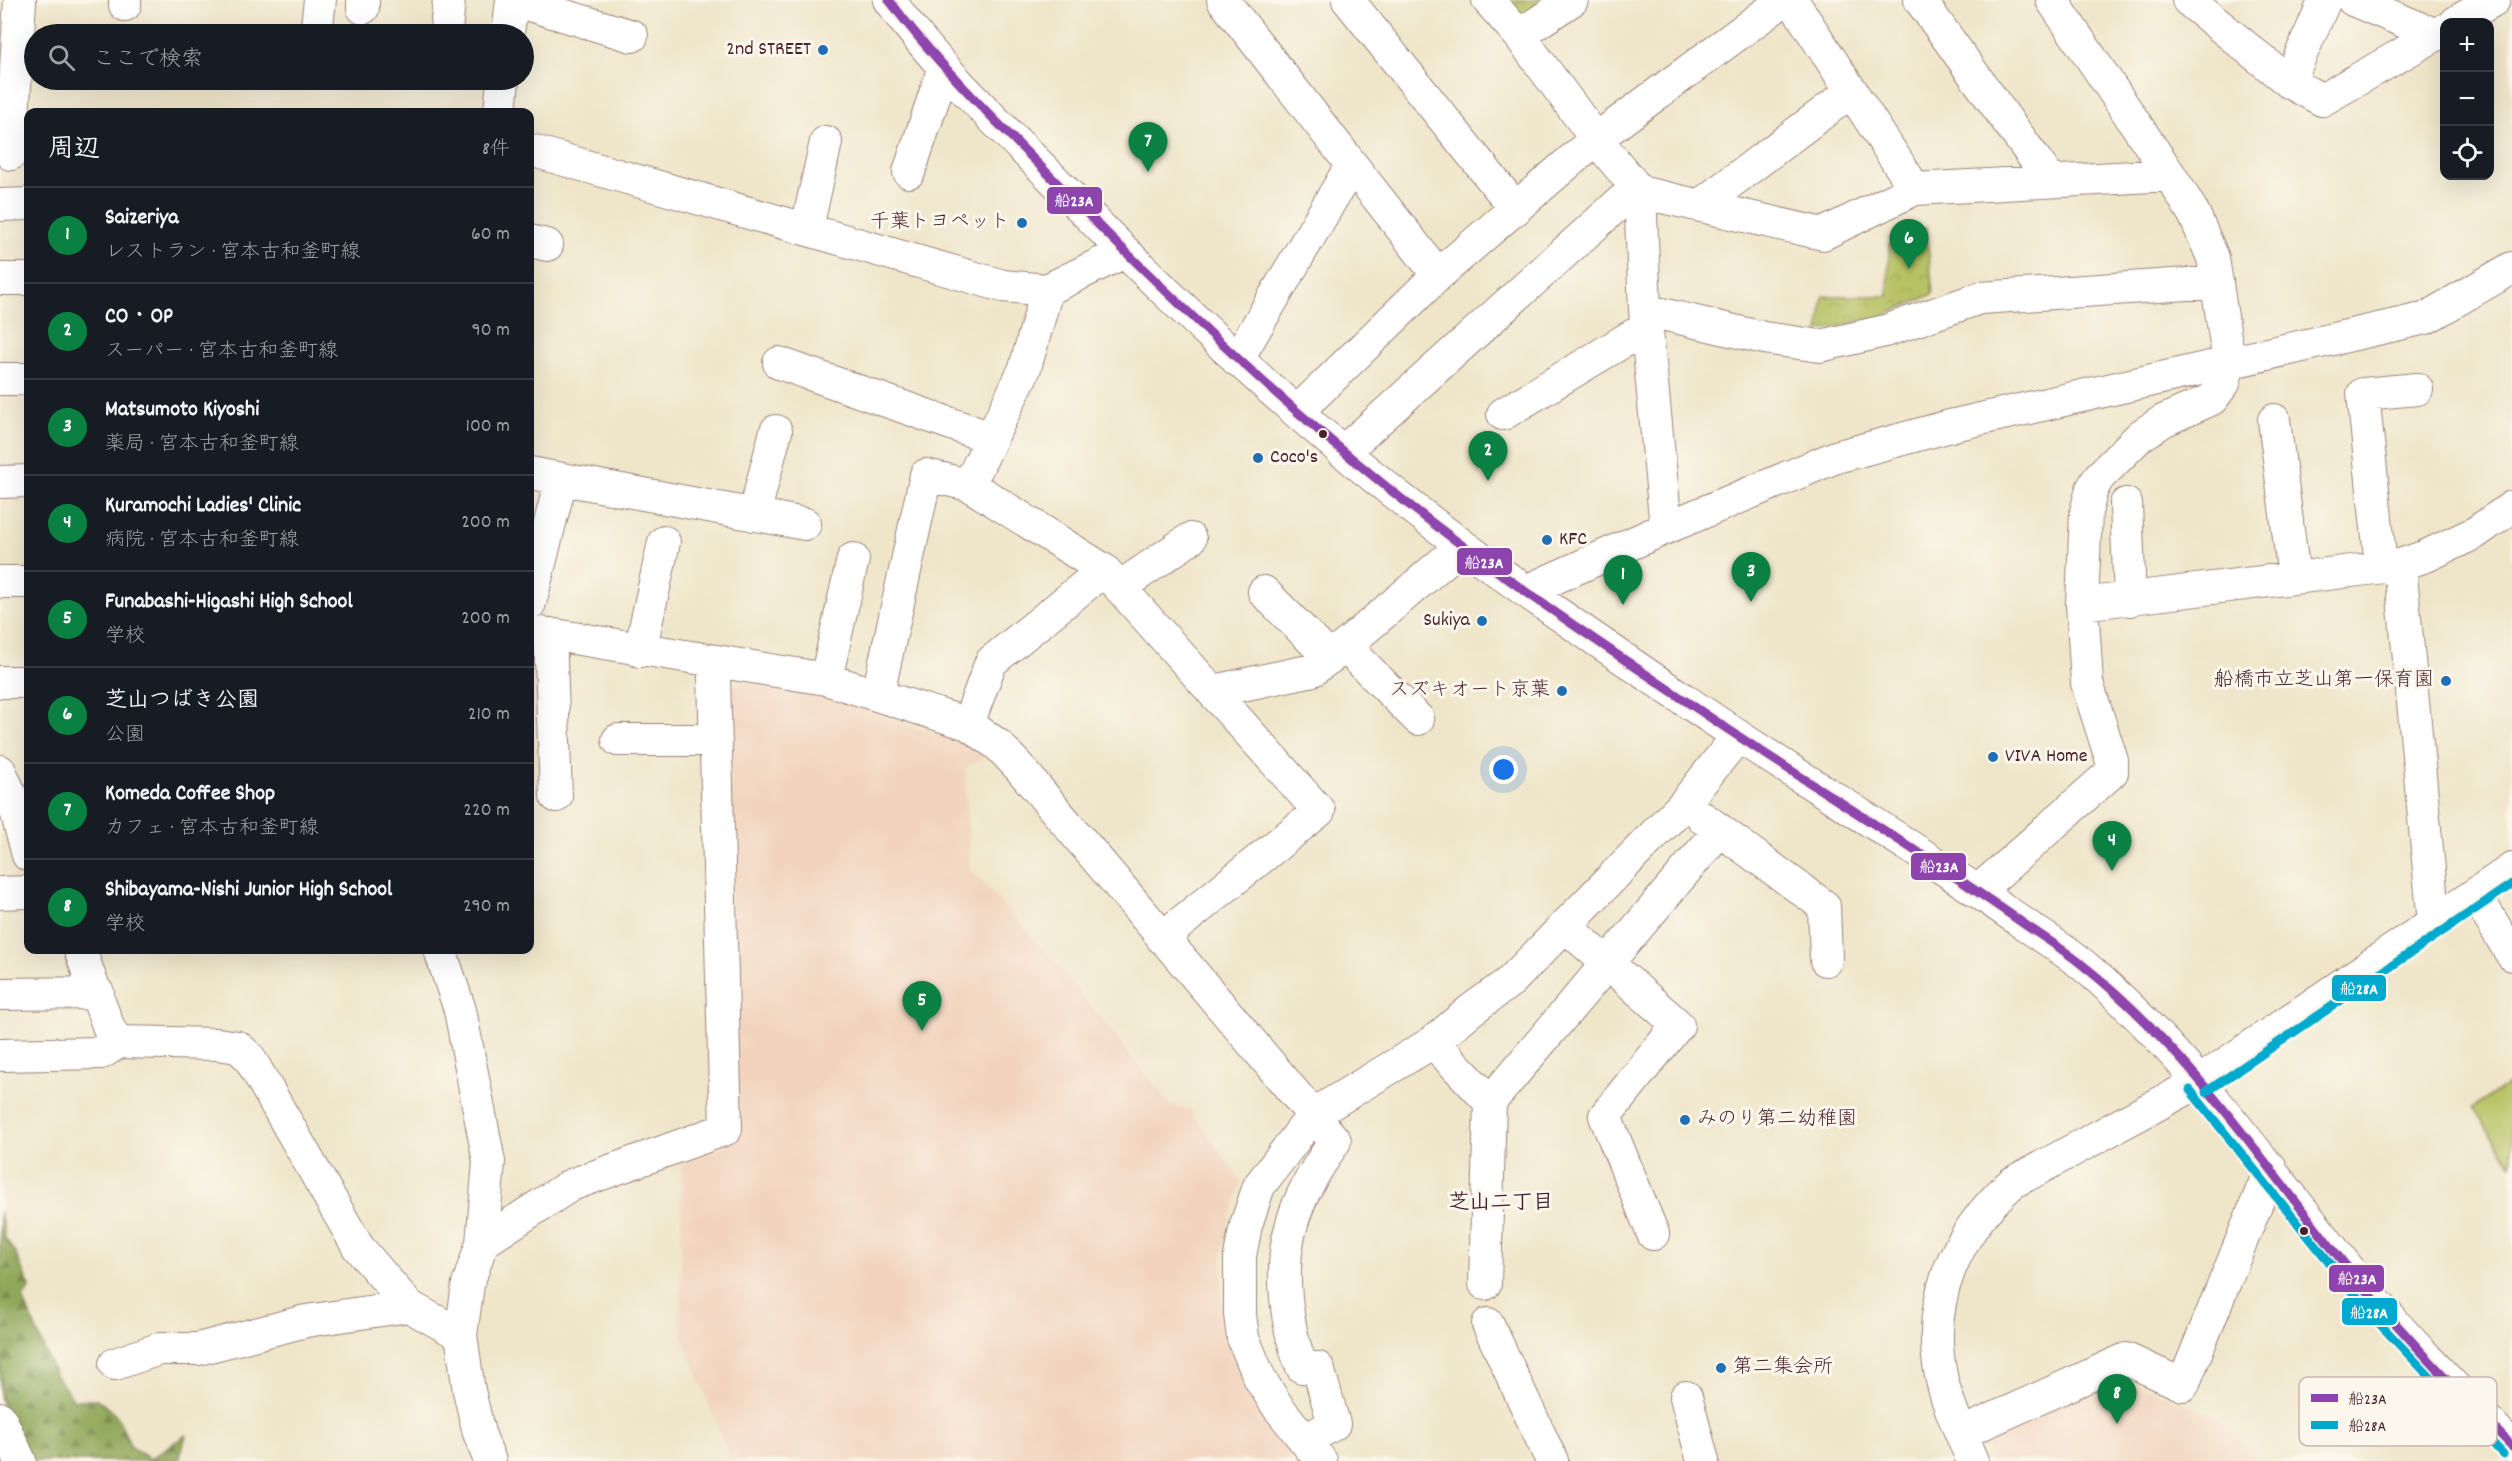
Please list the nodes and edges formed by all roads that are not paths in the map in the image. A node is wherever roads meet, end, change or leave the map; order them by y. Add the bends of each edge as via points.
1 (20, 0) edge
2 (320, 0) edge
3 (449, 0) edge
4 (512, 0) edge
5 (889, 0) edge
6 (1223, 0) edge
7 (1348, 0) edge
8 (1488, 0) edge
9 (1572, 0) edge
10 (1784, 0) edge
11 (1792, 0) edge
12 (1920, 0) edge
13 (2052, 0) edge
14 (2188, 0) edge
15 (2325, 0) edge
16 (2353, 0) edge
17 (2494, 0) edge
18 (2464, 18) edge
19 (317, 24) edge
20 (447, 24) edge
21 (509, 24) edge
22 (2440, 27) edge
23 (2440, 32) edge
24 (1520, 35) junction
25 (632, 36) dead end
26 (944, 67) junction
27 (2289, 82) junction
28 (502, 90) edge
29 (1852, 91) junction
30 (500, 108) edge
31 (1596, 139) junction
32 (826, 142) dead end
33 (534, 151) edge
34 (13, 154) edge
35 (1351, 166) junction
36 (909, 172) dead end
37 (2170, 175) junction
38 (2050, 180) junction
39 (1915, 189) junction
40 (1638, 190) junction
41 (24, 204) edge
42 (1702, 204) junction
43 (0, 205) edge
44 (1516, 209) junction
45 (807, 228) junction
46 (1124, 252) junction
47 (2512, 268) edge
48 (1438, 275) junction
49 (0, 279) edge
50 (24, 279) edge
51 (2217, 282) junction
52 (1047, 290) junction
53 (1646, 319) junction
54 (1237, 360) junction
55 (779, 363) dead end
56 (2229, 363) junction
57 (24, 378) edge
58 (0, 379) edge
59 (2417, 389) dead end
60 (1297, 412) junction
61 (1503, 414) dead end
62 (2274, 420) dead end
63 (776, 431) dead end
64 (991, 438) junction
65 (1343, 452) junction
66 (534, 474) edge
67 (561, 479) junction
68 (24, 481) edge
69 (0, 482) edge
70 (969, 485) junction
71 (2127, 504) dead end
72 (2512, 507) edge
73 (754, 515) junction
74 (805, 524) dead end
75 (1666, 528) junction
76 (1190, 539) dead end
77 (664, 542) dead end
78 (1462, 546) junction
79 (853, 559) dead end
80 (2391, 565) junction
81 (2294, 578) junction
82 (1112, 579) junction
83 (0, 582) edge
84 (24, 582) edge
85 (534, 587) edge
86 (1526, 591) junction
87 (1264, 592) dead end
88 (2130, 600) junction
89 (2082, 604) junction
90 (540, 632) edge
91 (640, 651) junction
92 (1338, 652) junction
93 (718, 663) junction
94 (826, 679) junction
95 (0, 682) edge
96 (24, 682) edge
97 (1214, 691) junction
98 (878, 694) junction
99 (1418, 719) dead end
100 (968, 724) junction
101 (1738, 736) junction
102 (618, 740) dead end
103 (716, 741) junction
104 (0, 771) edge
105 (556, 796) dead end
106 (1683, 805) junction
107 (1720, 830) junction
108 (24, 840) edge
109 (2512, 869) edge
110 (1978, 891) junction
111 (24, 892) edge
112 (0, 893) edge
113 (2475, 894) junction
114 (2434, 923) junction
115 (1565, 926) junction
116 (1162, 938) junction
117 (82, 954) edge
118 (441, 954) edge
119 (2512, 955) edge
120 (1826, 960) dead end
121 (1606, 964) junction
122 (98, 993) junction
123 (0, 994) edge
124 (119, 1042) junction
125 (1432, 1042) junction
126 (1, 1055) edge
127 (2199, 1082) junction
128 (1490, 1102) junction
129 (1314, 1114) junction
130 (2271, 1168) junction
131 (1653, 1234) dead end
132 (482, 1243) junction
133 (1485, 1284) dead end
134 (409, 1306) junction
135 (1488, 1324) dead end
136 (461, 1335) junction
137 (114, 1364) dead end
138 (2444, 1377) edge
139 (1686, 1397) dead end
140 (0, 1418) edge
141 (2497, 1431) edge
142 (2512, 1446) edge
143 (1968, 1447) edge
144 (1313, 1451) edge
145 (20, 1461) edge
146 (490, 1461) edge
147 (1551, 1461) edge
148 (1703, 1461) edge

1 - 34 street
2 - 19 street
3 - 20 street
4 - 21 street
4 - 25 street
5 - 26 street
6 - 35 street
7 - 44 street
8 - 24 street
9 - 24 street
10 - 31 street
11 - 29 street
12 - 38 street
13 - 37 street
14 - 27 street
15 - 27 street
16 - 22 street
17 - 18 street
23 - 27 street via 2322,100
24 - 31 street
26 - 36 street
26 - 46 street
28 - 30 street
29 - 39 street
29 - 42 street
31 - 40 street
31 - 44 street
32 - 45 street
33 - 45 street
35 - 48 street
35 - 54 street
37 - 38 street
37 - 51 street via 2194,214
38 - 39 street
39 - 42 street via 1823,234
40 - 42 street
40 - 53 street
40 - 65 street
41 - 43 street
44 - 48 street
45 - 52 street via 1003,286
46 - 52 street
46 - 54 street
47 - 56 street via 2426,318
48 - 60 street
49 - 50 street
51 - 53 street via 1980,298 1885,331 1820,346
51 - 56 street
52 - 64 street via 1026,368
53 - 61 street
53 - 75 street
54 - 60 street
55 - 64 street
56 - 75 street via 1954,425 1836,457
56 - 89 street via 2224,382 2212,399 2140,436 2099,477 2086,512
57 - 58 street
59 - 80 street via 2363,394
60 - 65 street
62 - 81 street
63 - 73 street
64 - 70 street
65 - 78 street
66 - 67 street
67 - 73 street
67 - 85 street
68 - 69 street
70 - 82 street
70 - 98 street via 926,475
71 - 88 street
72 - 80 street via 2475,533 2426,556
73 - 74 street
75 - 86 street
76 - 82 street
77 - 91 street
78 - 86 street
78 - 92 street
79 - 94 street
80 - 81 street
80 - 114 street
81 - 88 street
82 - 97 street
82 - 100 street via 991,662
83 - 84 street
86 - 101 street
87 - 92 street
88 - 89 street
89 - 110 street via 2087,683 2112,772
90 - 91 street
90 - 105 street
91 - 93 street
92 - 97 street via 1312,670
92 - 99 street
93 - 94 street
93 - 103 street via 714,676
94 - 98 street
95 - 96 street
97 - 116 street via 1319,811
98 - 100 street
100 - 116 street via 999,746 1019,767
101 - 106 street
101 - 110 street
102 - 103 street
103 - 132 street via 726,1129 571,1185
104 - 108 street
106 - 107 street
106 - 115 street
107 - 120 street via 1824,906
107 - 121 street
109 - 113 street
110 - 127 street via 2087,969
111 - 112 street
113 - 114 street
113 - 119 street
114 - 127 street
115 - 121 street
115 - 125 street via 1511,981
116 - 129 street
117 - 122 street
118 - 132 street via 460,1010 489,1162
121 - 128 street
121 - 131 street via 1678,1025 1605,1116
122 - 123 street
122 - 124 street via 110,1031
124 - 126 street via 101,1053
124 - 134 street via 217,1044 238,1047 249,1057 358,1247
125 - 128 street
125 - 129 street
127 - 130 street
127 - 143 street via 2012,1183 1968,1230 1949,1269 1939,1306 1937,1347 1942,1381
128 - 133 street
129 - 144 street via 1259,1186 1240,1256 1243,1338 1260,1378
129 - 144 street via 1335,1141 1312,1174 1290,1228 1286,1292 1293,1345 1302,1367 1318,1368 1334,1424
130 - 138 street via 2367,1291
130 - 143 street via 2183,1385 2126,1359
132 - 136 street via 468,1284
134 - 136 street
134 - 137 street via 306,1321 198,1349 159,1349
135 - 147 street
136 - 146 street via 469,1391
139 - 148 street
140 - 145 street
141 - 142 street

